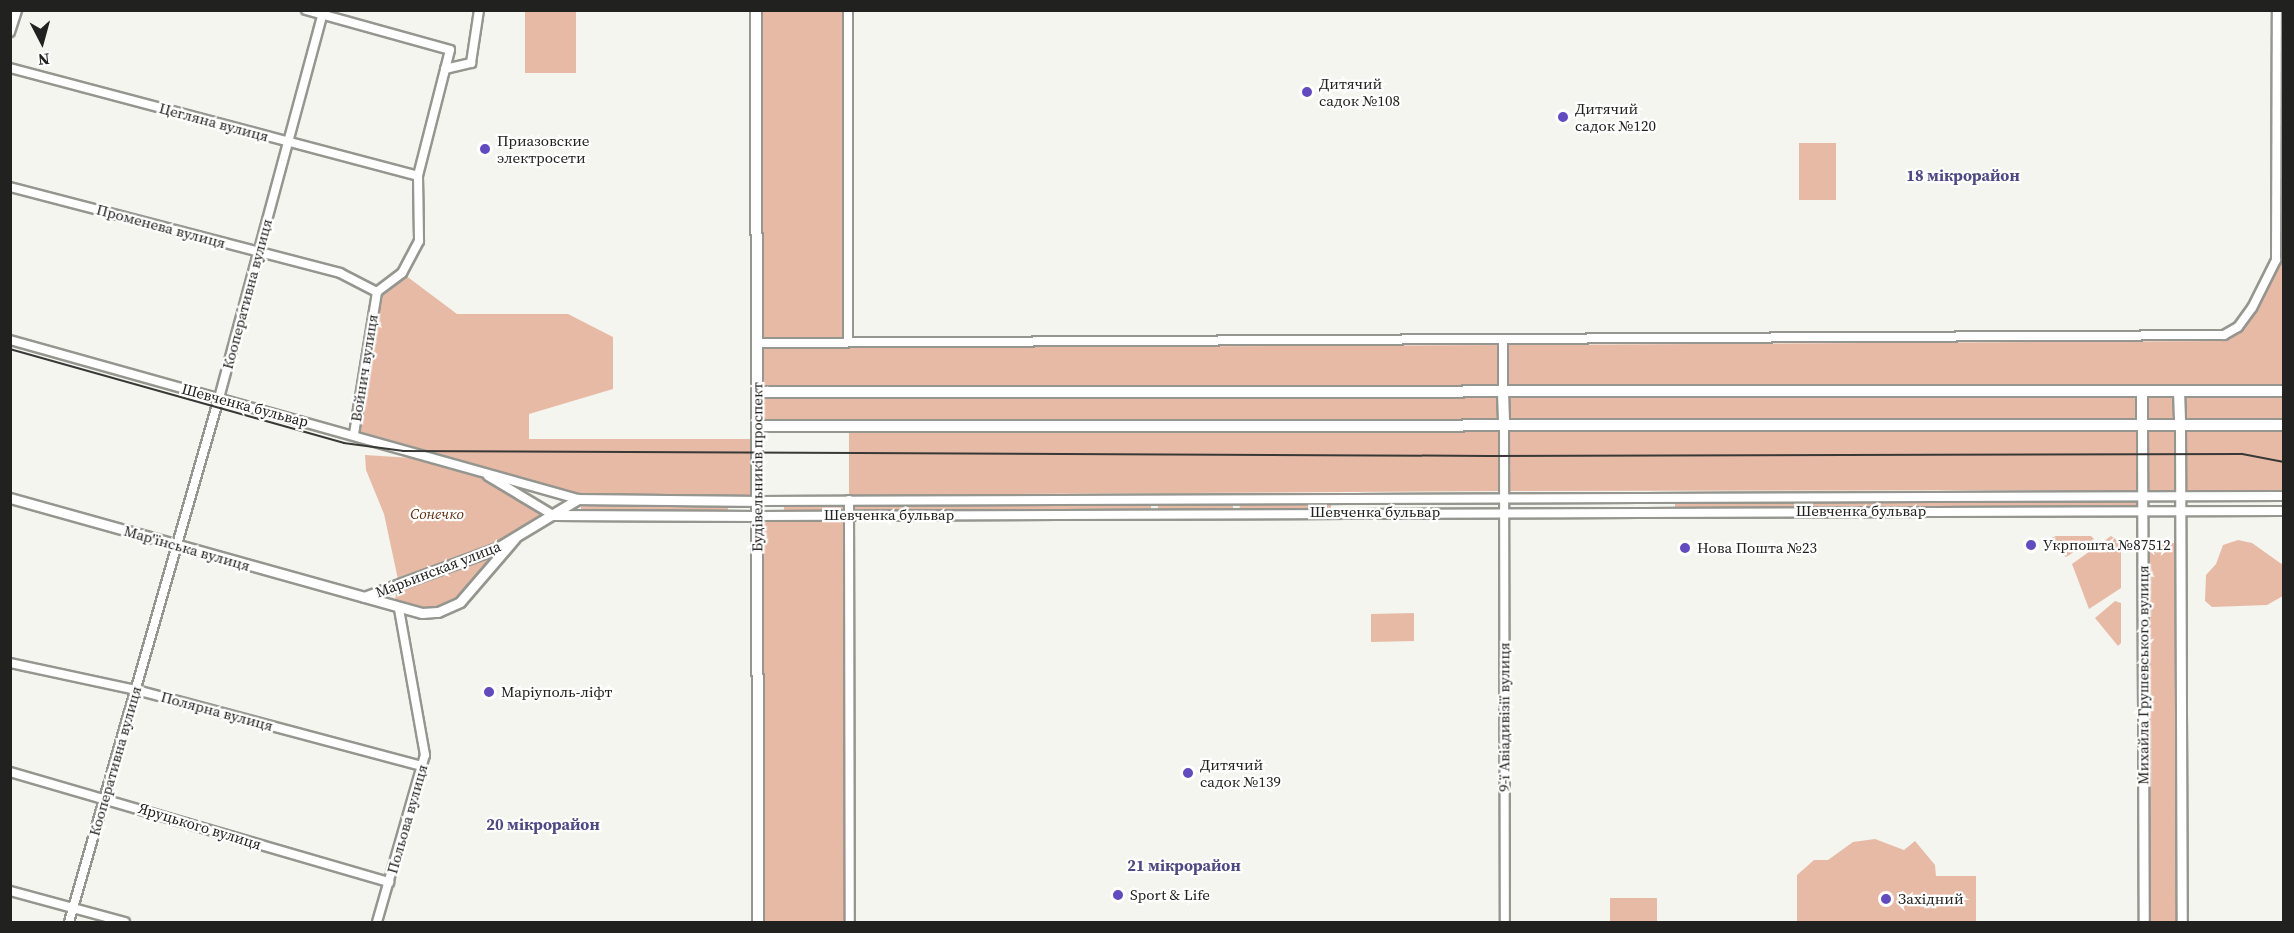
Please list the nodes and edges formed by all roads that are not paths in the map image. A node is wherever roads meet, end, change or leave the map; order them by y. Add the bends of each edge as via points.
1 (17, 10) edge
2 (306, 10) edge
3 (479, 10) edge
4 (756, 10) edge
5 (848, 10) edge
6 (2277, 10) edge
7 (323, 13) edge
8 (10, 32) edge
9 (10, 68) edge
10 (445, 69) junction
11 (288, 142) junction
12 (418, 176) junction
13 (10, 187) edge
14 (259, 251) junction
15 (377, 292) junction
16 (10, 340) edge
17 (1503, 340) junction
18 (848, 342) junction
19 (757, 343) junction
20 (2142, 391) junction
21 (2180, 391) junction
22 (2283, 391) edge
23 (757, 392) junction
24 (1503, 392) junction
25 (219, 398) junction
26 (2142, 425) junction
27 (2283, 425) edge
28 (757, 426) junction
29 (1504, 426) junction
30 (2180, 426) junction
31 (354, 434) junction
32 (479, 471) junction
33 (1504, 495) junction
34 (1672, 495) junction
35 (2142, 495) junction
36 (2180, 495) junction
37 (1334, 496) junction
38 (2283, 496) edge
39 (10, 498) edge
40 (578, 499) junction
41 (849, 500) junction
42 (757, 501) junction
43 (2142, 510) junction
44 (2180, 510) junction
45 (1672, 511) junction
46 (2283, 511) edge
47 (1335, 512) junction
48 (1504, 512) junction
49 (553, 515) junction
50 (757, 516) junction
51 (849, 516) junction
52 (515, 538) junction
53 (177, 545) junction
54 (364, 597) junction
55 (399, 609) junction
56 (10, 663) edge
57 (136, 690) junction
58 (422, 766) junction
59 (10, 772) edge
60 (105, 797) junction
61 (389, 882) junction
62 (10, 891) edge
63 (73, 908) junction
64 (69, 922) edge
65 (126, 922) edge
66 (378, 922) edge
67 (758, 922) edge
68 (850, 922) edge
69 (1505, 922) edge
70 (2144, 922) edge
71 (2182, 922) edge

1 - 8 street
2 - 7 street
3 - 10 street via 471,63
4 - 19 main road, Будівельників проспект
5 - 18 street
6 - 17 street via 2276,260 2257,300 2232,332 2196,338
7 - 10 street via 450,50
7 - 11 street, Кооперативна вулиця
9 - 11 street, Цегляна вулиця
10 - 12 street
11 - 12 street, Цегляна вулиця
11 - 14 street, Кооперативна вулиця
12 - 15 street via 419,241 402,273
13 - 14 street, Променева вулиця
14 - 15 street, Променева вулиця via 340,273
14 - 25 street, Кооперативна вулиця
15 - 31 street, Войнич вулиця
16 - 25 street, Шевченка бульвар
17 - 18 street
17 - 24 street
18 - 19 street
19 - 23 main road, Будівельників проспект
20 - 21 main road
20 - 24 main road
20 - 26 main road, Михайла Грушевського вулиця
21 - 22 main road
21 - 30 main road
23 - 24 main road
23 - 28 main road, Будівельників проспект
24 - 29 main road
25 - 31 street, Шевченка бульвар
25 - 53 street, Кооперативна вулиця
26 - 29 main road
26 - 30 main road
26 - 35 street, Михайла Грушевського вулиця
27 - 30 main road
28 - 29 main road
28 - 42 main road, Будівельників проспект
29 - 33 street, 9-ї Авіадивізії вулиця
30 - 36 street
31 - 32 street, Шевченка бульвар
32 - 40 street, Шевченка бульвар
32 - 49 street, Шевченка бульвар
33 - 34 street, Шевченка бульвар
33 - 37 street, Шевченка бульвар
33 - 48 street, 9-ї Авіадивізії вулиця
34 - 35 street, Шевченка бульвар
34 - 45 street
35 - 36 street, Шевченка бульвар
35 - 43 street, Михайла Грушевського вулиця
36 - 38 street, Шевченка бульвар
36 - 44 street
37 - 41 street, Шевченка бульвар
37 - 47 street
39 - 53 street, Мар'їнська вулиця
40 - 42 street, Шевченка бульвар
40 - 49 street, Марьинская улица
41 - 42 street, Шевченка бульвар
41 - 51 street
42 - 50 main road, Будівельників проспект
43 - 44 street, Шевченка бульвар
43 - 45 street, Шевченка бульвар
43 - 70 street, Михайла Грушевського вулиця
44 - 46 street, Шевченка бульвар
44 - 71 street
45 - 48 street, Шевченка бульвар
47 - 48 street, Шевченка бульвар
47 - 51 street, Шевченка бульвар
48 - 69 street, 9-ї Авіадивізії вулиця
49 - 50 street, Шевченка бульвар
49 - 52 street, Марьинская улица
50 - 51 street, Шевченка бульвар
50 - 67 main road, Будівельників проспект
51 - 68 street
52 - 54 street, Марьинская улица
52 - 55 street, Марьинская улица via 460,602 438,612
53 - 54 street, Мар'їнська вулиця
53 - 57 street, Кооперативна вулиця
54 - 55 street, Марьинская улица
55 - 58 street, Польова вулиця via 425,754
56 - 57 street, Полярна вулиця
57 - 58 street, Полярна вулиця
57 - 60 street, Кооперативна вулиця
58 - 61 street, Польова вулиця
59 - 60 street, Яруцького вулиця
60 - 61 street, Яруцького вулиця
60 - 63 street, Кооперативна вулиця
61 - 66 street, Польова вулиця
62 - 63 street
63 - 64 street, Кооперативна вулиця
63 - 65 street

